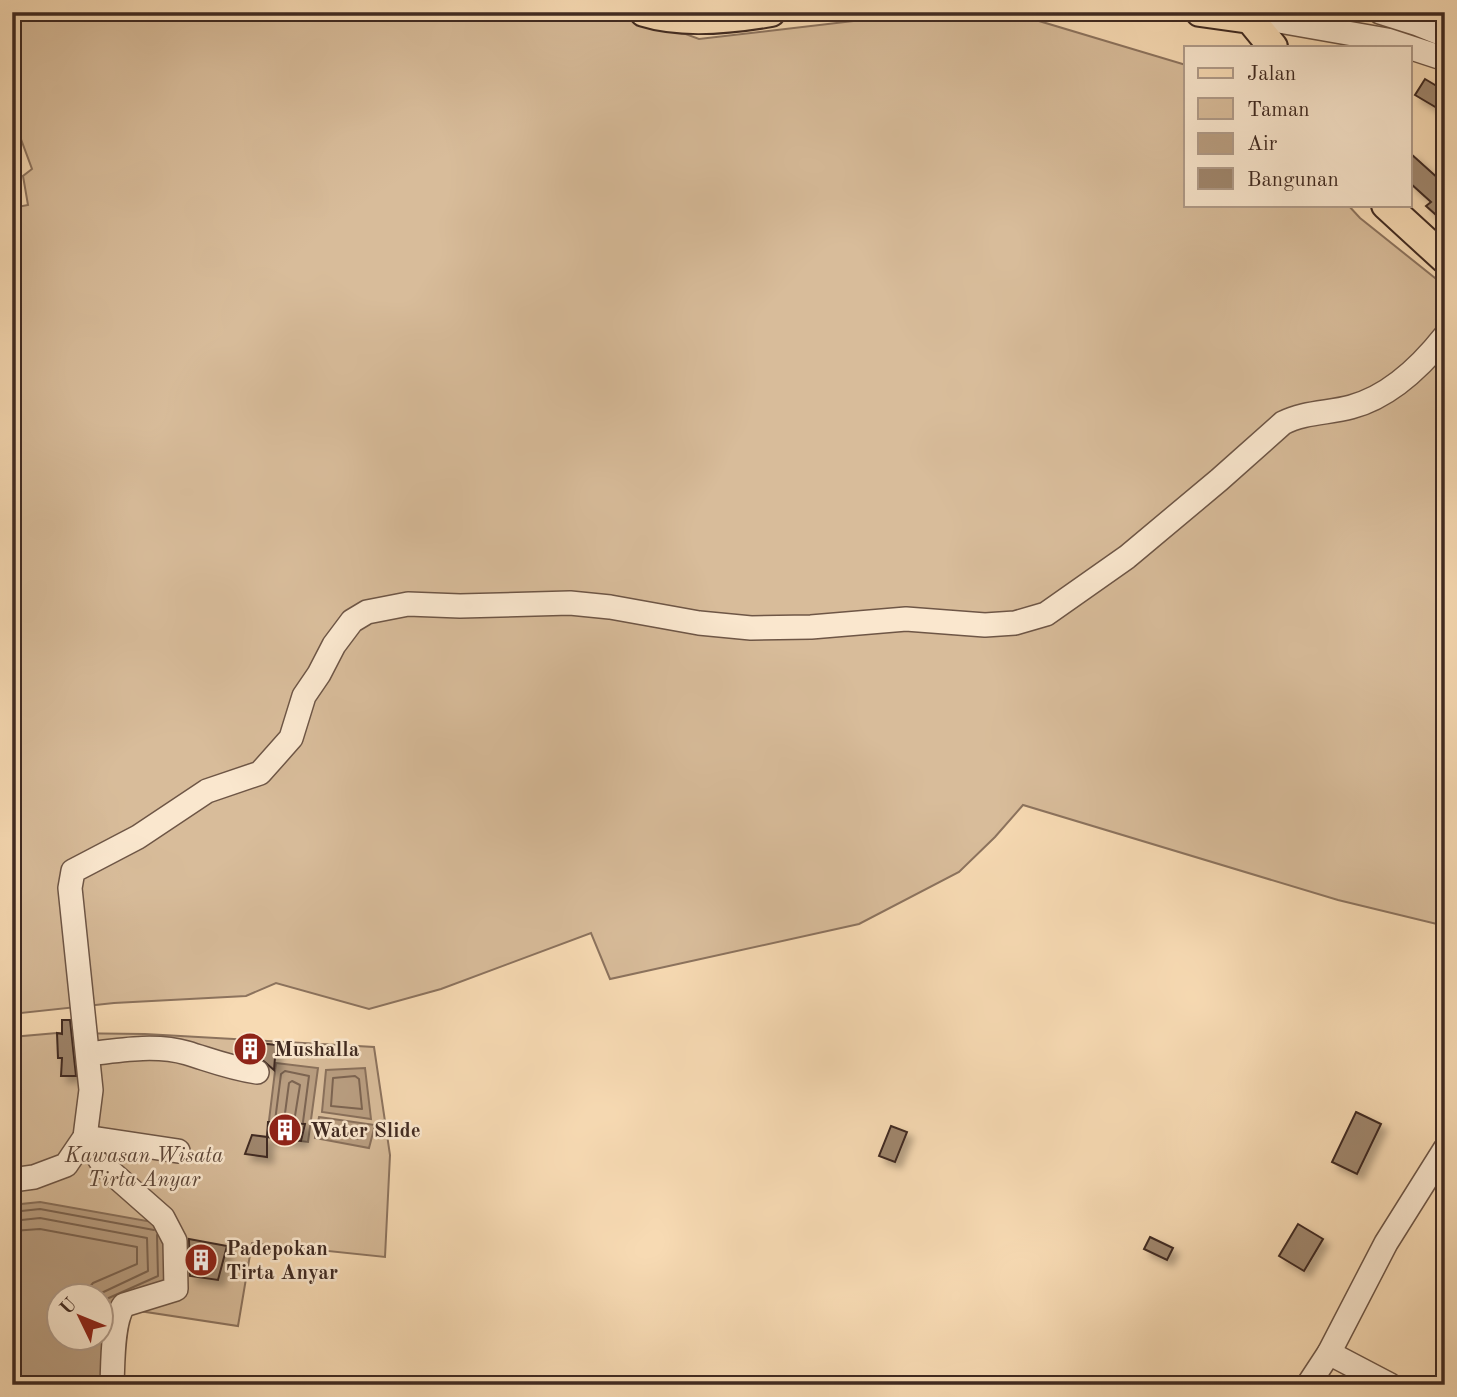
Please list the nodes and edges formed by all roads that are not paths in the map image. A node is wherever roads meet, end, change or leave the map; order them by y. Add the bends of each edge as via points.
1 (644, 12) edge
2 (771, 12) edge
3 (1200, 12) edge
4 (1385, 14) edge
5 (1252, 15) edge
6 (1327, 21) edge
7 (1445, 35) edge
8 (1387, 40) junction
9 (1272, 46) edge
10 (1405, 46) edge
11 (1412, 48) edge
12 (1445, 59) edge
13 (1387, 206) edge
14 (1445, 259) edge
15 (1445, 336) edge
16 (88, 1054) junction
17 (257, 1072) dead end
18 (85, 1137) junction
19 (1445, 1149) edge
20 (178, 1151) dead end
21 (12, 1181) edge
22 (1329, 1353) junction
23 (112, 1385) edge
24 (1308, 1385) edge
25 (1390, 1385) edge

1 - 2 main road via 689,19
3 - 5 main road
4 - 7 lane
4 - 8 lane
5 - 6 lane
5 - 9 main road
6 - 8 lane
8 - 10 lane
11 - 12 lane
13 - 14 main road
15 - 16 lane via 1409,374 1376,395 1351,407 1283,422 1127,557 1046,614 1030,620 985,625 906,619 751,628 570,603 408,604 358,617 334,645 304,696 291,738 260,773 206,791 138,837 73,871 70,888
16 - 17 lane via 160,1049
16 - 18 lane via 91,1090
18 - 20 lane
18 - 21 lane via 66,1165
18 - 23 lane via 104,1166 163,1218 175,1241 176,1289 121,1309
19 - 22 lane via 1386,1243
22 - 24 lane
22 - 25 lane

